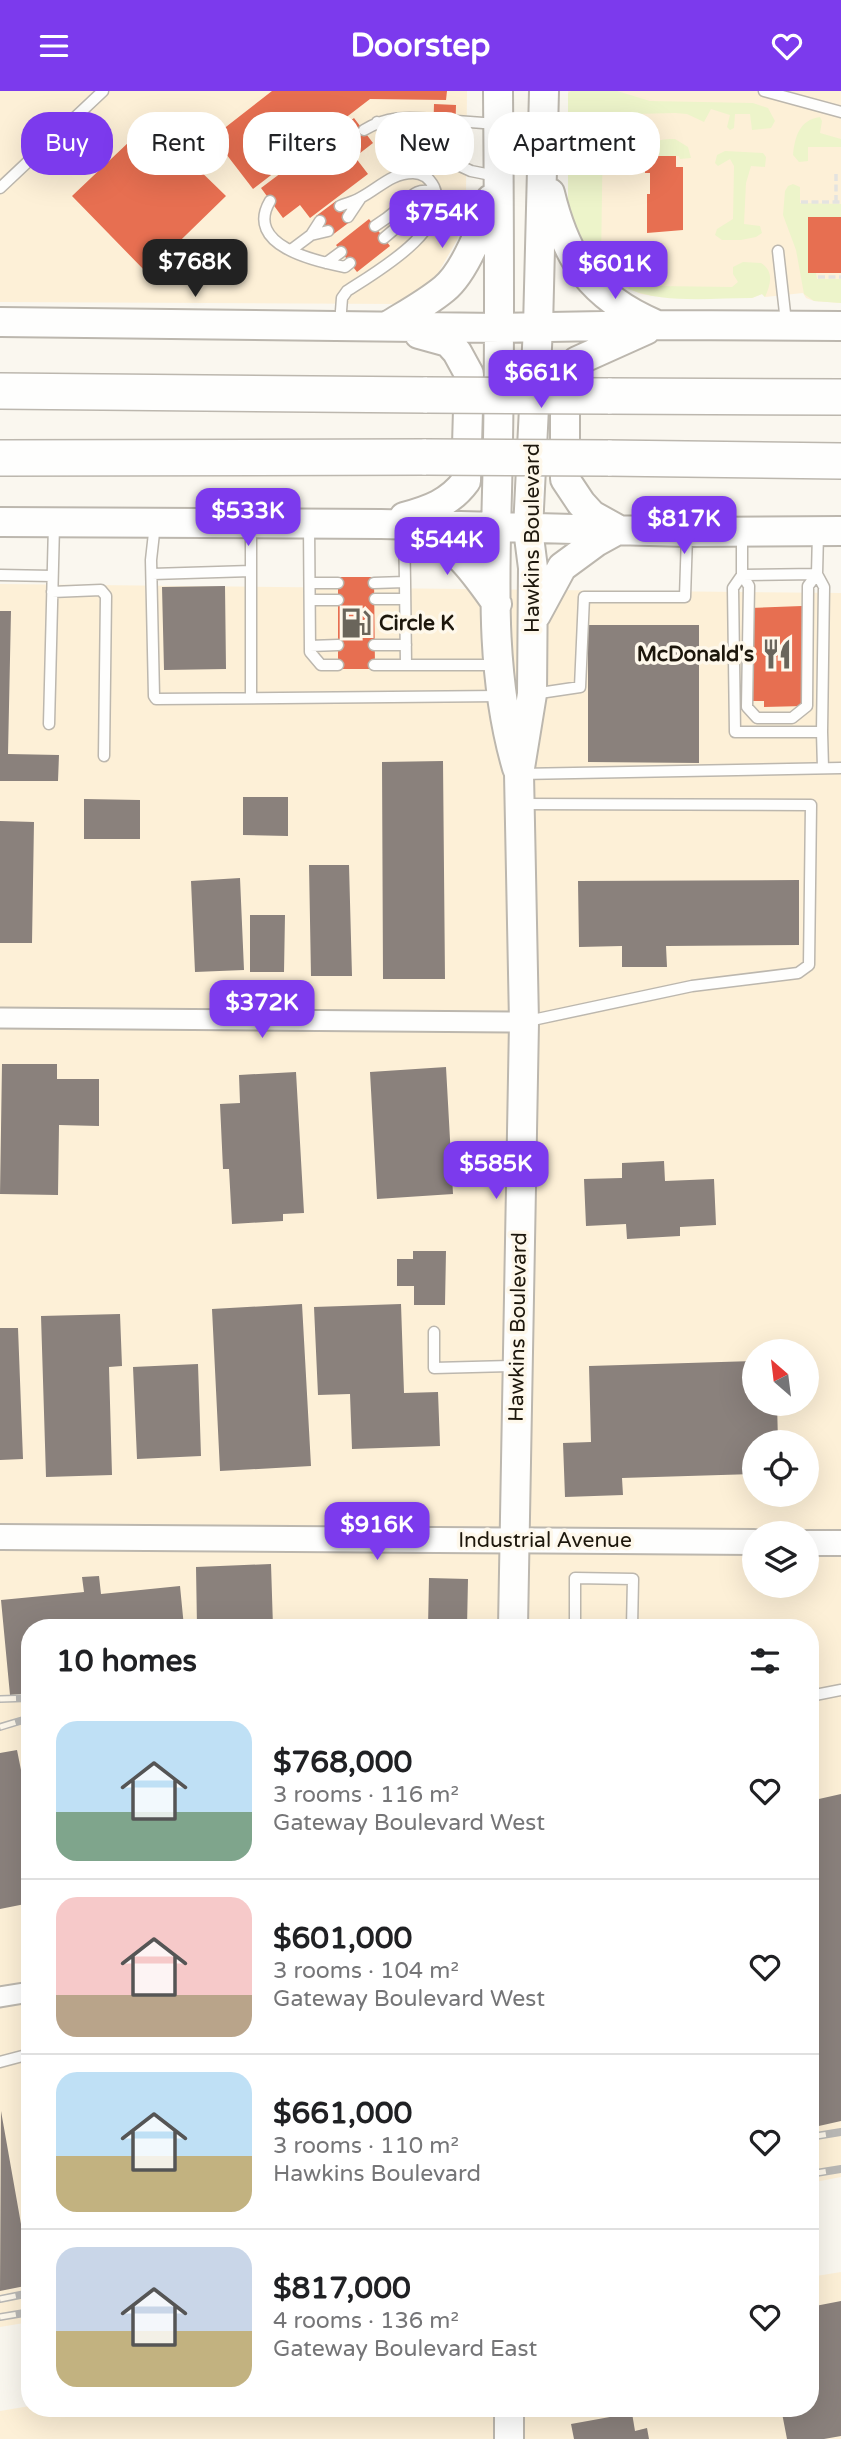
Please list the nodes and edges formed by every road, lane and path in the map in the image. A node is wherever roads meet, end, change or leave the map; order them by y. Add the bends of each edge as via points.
1 (103, 91) edge
2 (498, 91) edge
3 (544, 91) edge
4 (764, 91) edge
5 (498, 112) edge
6 (544, 112) edge
7 (841, 112) edge
8 (375, 123) edge
9 (364, 130) dead end
10 (474, 172) edge
11 (836, 172) dead end
12 (543, 175) edge
13 (549, 175) edge
14 (498, 177) junction
15 (0, 188) edge
16 (437, 194) junction
17 (360, 198) junction
18 (270, 201) dead end
19 (801, 202) dead end
20 (838, 202) edge
21 (340, 206) dead end
22 (396, 211) junction
23 (348, 217) dead end
24 (320, 221) dead end
25 (375, 226) dead end
26 (328, 231) dead end
27 (311, 235) junction
28 (384, 237) dead end
29 (291, 250) junction
30 (778, 251) dead end
31 (341, 252) dead end
32 (326, 263) junction
33 (350, 263) dead end
34 (818, 277) dead end
35 (841, 277) edge
36 (6, 320) edge
37 (340, 325) junction
38 (389, 325) junction
39 (658, 325) junction
40 (786, 326) junction
41 (841, 326) edge
42 (538, 327) junction
43 (500, 328) junction
44 (0, 385) edge
45 (0, 391) edge
46 (49, 391) junction
47 (841, 397) edge
48 (0, 458) edge
49 (841, 461) edge
50 (0, 523) edge
51 (54, 523) junction
52 (155, 523) junction
53 (251, 523) junction
54 (309, 524) junction
55 (402, 525) junction
56 (497, 528) junction
57 (528, 529) junction
58 (619, 530) junction
59 (742, 531) junction
60 (830, 531) edge
61 (687, 532) junction
62 (251, 571) junction
63 (152, 574) junction
64 (817, 574) junction
65 (0, 575) edge
66 (742, 575) junction
67 (52, 576) junction
68 (405, 582) junction
69 (310, 583) junction
70 (338, 583) dead end
71 (374, 583) dead end
72 (52, 592) junction
73 (375, 599) dead end
74 (405, 599) junction
75 (310, 600) junction
76 (338, 600) dead end
77 (496, 604) junction
78 (532, 622) junction
79 (338, 645) dead end
80 (406, 645) junction
81 (310, 646) junction
82 (374, 646) dead end
83 (338, 665) dead end
84 (374, 665) dead end
85 (406, 665) junction
86 (498, 665) junction
87 (532, 694) junction
88 (502, 696) junction
89 (251, 698) junction
90 (48, 724) dead end
91 (822, 732) junction
92 (104, 756) dead end
93 (823, 768) junction
94 (841, 768) edge
95 (519, 774) junction
96 (519, 804) junction
97 (0, 1018) edge
98 (524, 1022) junction
99 (434, 1332) dead end
100 (518, 1366) junction
101 (0, 1537) edge
102 (514, 1540) junction
103 (742, 1542) edge
104 (819, 1543) edge
105 (841, 1543) edge
106 (513, 1619) edge
107 (575, 1619) edge
108 (632, 1619) edge
109 (841, 1690) edge
110 (819, 1694) edge
111 (21, 1993) edge
112 (0, 1997) edge
113 (21, 2056) edge
114 (0, 2062) edge
115 (509, 2417) edge
116 (509, 2439) edge

1 - 15 lane
2 - 5 main road, Hawkins Boulevard
3 - 6 main road, Hawkins Boulevard
4 - 7 lane
8 - 9 lane
10 - 14 lane
11 - 20 path
12 - 42 main road, Hawkins Boulevard
13 - 39 main road via 556,216 583,274 625,309
14 - 38 main road via 475,243 452,281
14 - 43 main road, Hawkins Boulevard
16 - 17 lane via 432,182 414,173 392,178
16 - 22 lane via 415,192
16 - 37 lane via 438,205 420,236 347,291
17 - 21 lane
17 - 23 lane
18 - 29 lane via 264,226 274,240
19 - 20 path
22 - 25 lane
22 - 28 lane via 397,227
24 - 27 lane
26 - 27 lane
27 - 29 lane
29 - 32 lane
30 - 40 lane
31 - 32 lane
32 - 33 lane via 345,267
34 - 35 path
36 - 37 main road
37 - 38 main road
38 - 43 main road
38 - 55 main road via 448,342 469,374 466,481 435,508
39 - 40 main road
39 - 42 main road
39 - 58 main road via 577,361 565,375 565,479 592,515
40 - 41 main road
42 - 43 main road
42 - 57 main road, Hawkins Boulevard
43 - 56 main road, Hawkins Boulevard
44 - 46 highway
45 - 46 highway
46 - 47 highway, bridge
48 - 49 highway, bridge
50 - 51 main road
51 - 52 main road
51 - 67 lane
52 - 53 main road
52 - 63 lane
53 - 54 main road
53 - 62 lane
54 - 55 main road
54 - 69 lane
55 - 56 main road
55 - 68 lane
55 - 77 main road via 457,552
56 - 57 main road
56 - 77 main road, Hawkins Boulevard
57 - 58 main road
57 - 78 main road, Hawkins Boulevard
58 - 61 main road
58 - 78 main road via 562,567
59 - 60 main road
59 - 61 main road
59 - 66 lane
60 - 64 lane
61 - 87 lane via 685,597 584,597 580,687
62 - 63 lane
62 - 89 lane
63 - 89 lane via 154,696 160,700
64 - 66 lane
64 - 66 lane via 808,586 807,706 792,719 757,718 747,707 749,586
64 - 91 lane via 824,587
65 - 67 lane
66 - 91 lane via 733,588 735,732
67 - 72 lane
68 - 71 lane
68 - 74 lane
69 - 70 lane
69 - 75 lane
72 - 90 lane
72 - 92 lane via 101,590 106,596
73 - 74 lane
74 - 80 lane
75 - 76 lane
75 - 81 lane
77 - 86 main road, Hawkins Boulevard
78 - 87 main road, Hawkins Boulevard
79 - 81 lane
80 - 82 lane
80 - 85 lane
81 - 83 lane via 321,665
84 - 85 lane
85 - 86 lane
86 - 88 main road, Hawkins Boulevard
87 - 95 main road, Hawkins Boulevard
88 - 89 lane
88 - 95 main road, Hawkins Boulevard via 506,731
91 - 93 lane
93 - 94 lane
93 - 95 lane
95 - 96 main road, Hawkins Boulevard
96 - 98 main road, Hawkins Boulevard
96 - 98 lane via 811,806 808,965 798,973 692,986
97 - 98 street
98 - 100 main road, Hawkins Boulevard
99 - 100 lane via 434,1369
100 - 102 main road, Hawkins Boulevard
101 - 102 street, Industrial Avenue
102 - 103 street, Industrial Avenue
102 - 106 main road, Hawkins Boulevard
104 - 105 street
107 - 108 lane via 575,1578 632,1579
109 - 110 lane
111 - 112 street
113 - 114 lane
115 - 116 main road

